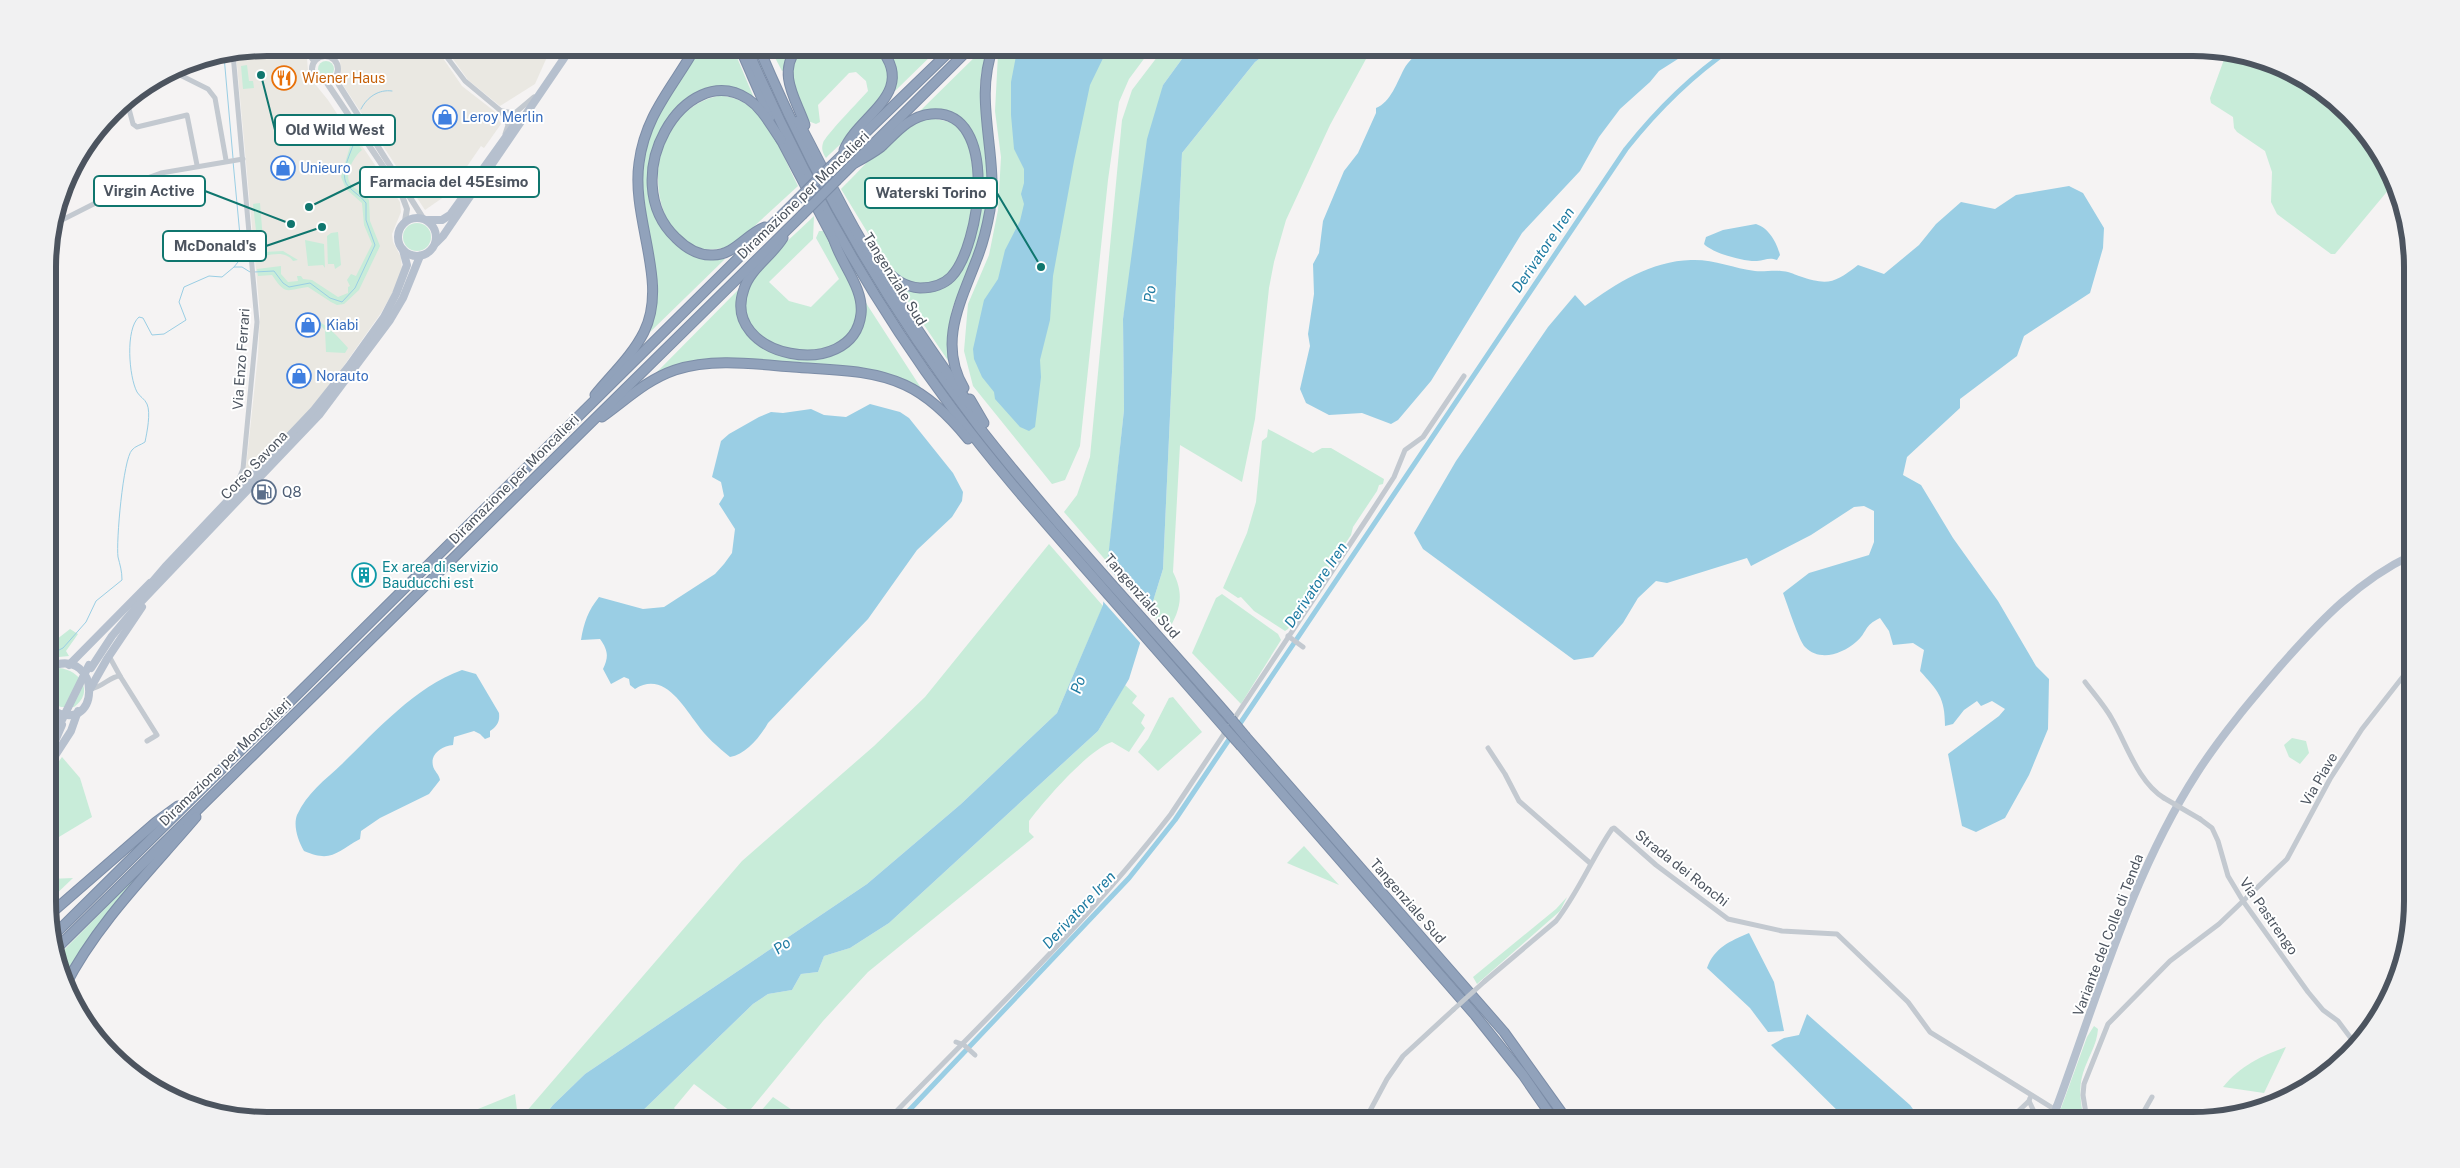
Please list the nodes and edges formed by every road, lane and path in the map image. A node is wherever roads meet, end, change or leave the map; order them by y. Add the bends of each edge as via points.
1 (311, 56) edge
2 (322, 56) joint
3 (335, 56) edge
4 (446, 56) edge
5 (565, 56) edge
6 (690, 56) edge
7 (744, 56) edge
8 (751, 56) edge
9 (762, 56) edge
10 (792, 56) edge
11 (886, 56) edge
12 (945, 56) edge
13 (962, 56) edge
14 (990, 56) edge
15 (332, 58) junction
16 (233, 59) edge
17 (314, 61) junction
18 (180, 75) edge
19 (336, 77) junction
20 (327, 83) junction
21 (774, 84) junction
22 (538, 93) junction
23 (129, 108) edge
24 (501, 111) junction
25 (521, 119) junction
26 (503, 139) junction
27 (781, 140) junction
28 (810, 145) junction
29 (842, 155) junction
30 (243, 159) junction
31 (230, 160) junction
32 (855, 163) junction
33 (197, 165) junction
34 (426, 219) junction
35 (61, 220) edge
36 (405, 221) junction
37 (770, 226) junction
38 (789, 227) junction
39 (858, 235) junction
40 (834, 240) junction
41 (436, 243) junction
42 (403, 250) junction
43 (420, 256) junction
44 (882, 306) junction
45 (1464, 376) dead end
46 (584, 413) junction
47 (984, 422) junction
48 (581, 431) junction
49 (1015, 471) junction
50 (1009, 480) junction
51 (231, 496) junction
52 (2404, 559) edge
53 (167, 569) junction
54 (1288, 636) junction
55 (1303, 647) dead end
56 (109, 656) junction
57 (56, 665) edge
58 (69, 665) junction
59 (2404, 675) edge
60 (120, 676) junction
61 (2085, 682) dead end
62 (90, 689) junction
63 (78, 711) junction
64 (56, 712) edge
65 (61, 724) junction
66 (56, 733) edge
67 (56, 737) edge
68 (147, 741) dead end
69 (1488, 748) dead end
70 (56, 754) edge
71 (232, 774) junction
72 (193, 796) junction
73 (1590, 863) junction
74 (2243, 901) junction
75 (57, 908) edge
76 (58, 931) edge
77 (61, 944) edge
78 (70, 977) edge
79 (2352, 1039) edge
80 (960, 1043) junction
81 (975, 1055) dead end
82 (2152, 1097) dead end
83 (2030, 1098) junction
84 (895, 1112) edge
85 (1369, 1112) edge
86 (1548, 1112) edge
87 (1561, 1112) edge
88 (2017, 1112) edge
89 (2035, 1112) edge
90 (2055, 1112) edge
91 (2057, 1112) edge
92 (2086, 1112) edge
93 (2144, 1112) edge

1 - 17 street
2 - 15 street
2 - 17 street
3 - 15 street
4 - 24 street via 465,81
5 - 22 main road, Corso Savona
6 - 46 highway via 657,106 645,135 639,162 638,204 654,285 652,309 634,349 595,394
7 - 27 highway
8 - 44 highway, Tangenziale Sud via 806,175
9 - 21 highway, Tangenziale Sud
10 - 28 highway via 788,80
11 - 29 highway via 892,70 889,91 849,139
12 - 29 highway, Diramazione per Moncalieri
13 - 32 highway, Diramazione per Moncalieri
14 - 47 highway via 984,89 991,165 990,207 984,239 958,306 952,333 957,374
15 - 19 street via 338,68
16 - 30 street, Via Enzo Ferrari
17 - 20 street via 313,76
18 - 31 street via 212,93
19 - 20 street
19 - 34 street
20 - 36 street via 401,194 407,209
21 - 28 highway
21 - 49 highway, Tangenziale Sud via 829,194 890,300 947,383
22 - 24 street via 521,110
22 - 25 main road, Corso Savona
23 - 33 street via 137,127 187,115
24 - 26 street via 508,125
25 - 26 main road, Corso Savona
25 - 41 main road, Corso Savona
26 - 34 main road, Corso Savona via 450,214 442,220
27 - 37 highway via 750,101 732,92 715,92 693,101 673,118 657,145 652,166 652,186 659,213 673,235 694,251 713,255 726,252
27 - 40 highway
28 - 39 highway
29 - 37 highway, Diramazione per Moncalieri, bridge
30 - 31 street
30 - 51 street, Via Enzo Ferrari via 257,322 242,473
31 - 33 street
32 - 38 highway, Diramazione per Moncalieri, bridge
32 - 39 highway via 875,151 910,121 935,114 952,118 965,127 975,147 978,170 977,203 968,245 957,269 942,284 921,288 901,283
33 - 35 street via 139,181
34 - 36 main road, Corso Savona via 417,217
34 - 41 main road via 436,230
36 - 42 main road, Corso Savona via 398,235
37 - 46 highway, Diramazione per Moncalieri
38 - 40 highway via 778,247 749,279 742,298 743,317 750,332 780,351 805,355 822,353 844,343 857,328 861,315 860,301
38 - 48 highway, Diramazione per Moncalieri
39 - 47 highway via 909,316
40 - 44 highway via 853,271
41 - 43 main road, Corso Savona
42 - 43 main road
42 - 51 main road, Corso Savona via 405,272 384,317 314,410
43 - 53 main road, Corso Savona via 396,309 337,393
44 - 50 highway, Tangenziale Sud via 947,401
45 - 54 street via 1423,437 1405,450 1394,477
46 - 72 highway, Diramazione per Moncalieri
47 - 49 highway
48 - 50 highway via 645,384 689,366 724,363 852,371 904,384 925,396
48 - 71 highway, Diramazione per Moncalieri
49 - 87 highway, Tangenziale Sud, bridge via 1504,1032
50 - 86 highway, Tangenziale Sud, bridge via 1480,1021
51 - 53 main road, Corso Savona
52 - 90 main road, Variante del Colle di Tenda, bridge via 2363,583 2306,637 2246,706 2197,774 2153,854 2124,923
53 - 56 main road
53 - 58 main road
53 - 65 main road, Corso Savona, bridge via 105,641
54 - 55 street
54 - 80 street via 1171,814 1135,860
56 - 60 street
56 - 62 main road
57 - 58 main road
58 - 62 main road via 85,676
59 - 74 street, Via Piave via 2362,729 2287,859
60 - 62 street
60 - 68 street via 156,735
61 - 74 street, Via Pastrengo, bridge via 2113,720 2154,792 2212,828 2228,876
62 - 63 main road via 88,703
63 - 64 main road via 66,715
63 - 70 main road via 71,731
65 - 66 main road, Corso Savona
65 - 67 main road, Corso Savona
69 - 73 street via 1519,801
71 - 77 highway, Diramazione per Moncalieri
71 - 78 highway via 126,898
72 - 75 highway via 156,822
72 - 76 highway, Diramazione per Moncalieri
73 - 83 street, Strada dei Ronchi via 1614,828 1656,865 1728,919 1782,931 1837,934 1908,1002 1930,1032
73 - 85 street, Strada dei Ronchi, bridge via 1556,920 1403,1056
74 - 79 street, Via Pastrengo via 2313,998
74 - 92 street, Via Piave via 2219,924 2170,961 2108,1024 2084,1084
80 - 81 street
80 - 84 street
82 - 93 street
83 - 88 street
83 - 89 street
83 - 91 street

